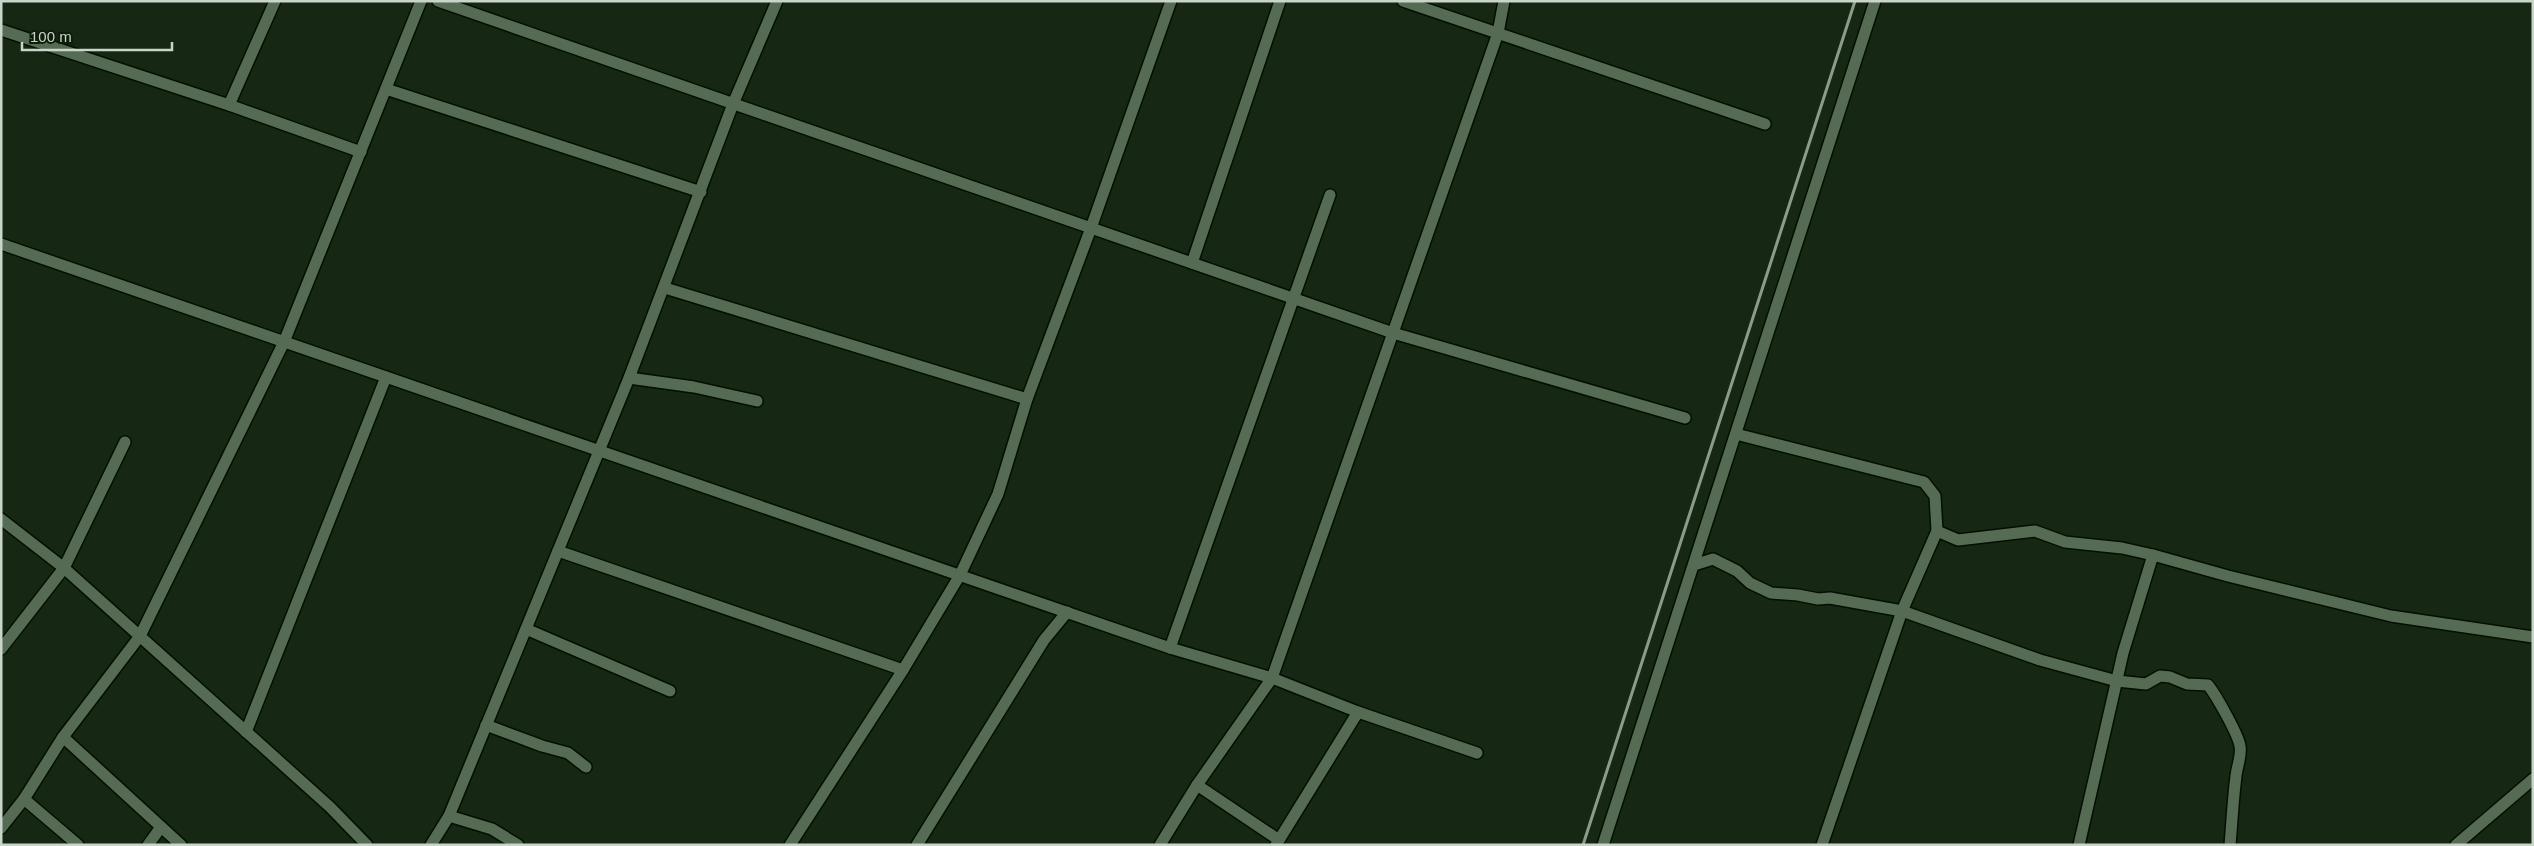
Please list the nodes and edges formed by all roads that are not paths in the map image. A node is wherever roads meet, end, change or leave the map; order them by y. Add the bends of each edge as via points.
1 (275, 1) edge
2 (421, 1) edge
3 (438, 1) edge
4 (778, 1) edge
5 (1171, 1) edge
6 (1280, 1) edge
7 (1403, 1) edge
8 (1504, 1) edge
9 (1875, 1) edge
10 (1, 30) edge
11 (1498, 33) junction
12 (386, 89) junction
13 (733, 104) junction
14 (229, 105) junction
15 (1765, 124) dead end
16 (361, 152) junction
17 (702, 192) junction
18 (1330, 195) dead end
19 (1091, 228) junction
20 (1, 244) edge
21 (1192, 263) junction
22 (665, 288) junction
23 (1294, 298) junction
24 (1393, 333) junction
25 (284, 342) junction
26 (386, 377) junction
27 (630, 378) junction
28 (1026, 399) junction
29 (758, 401) dead end
30 (1685, 418) dead end
31 (1736, 434) junction
32 (125, 442) dead end
33 (600, 451) junction
34 (1, 519) edge
35 (1937, 531) junction
36 (558, 551) junction
37 (2153, 555) junction
38 (1694, 565) junction
39 (64, 568) junction
40 (960, 575) junction
41 (1902, 611) junction
42 (1066, 612) junction
43 (526, 630) junction
44 (140, 636) junction
45 (2533, 637) edge
46 (1170, 648) junction
47 (1, 649) edge
48 (902, 670) junction
49 (1272, 678) junction
50 (2117, 681) junction
51 (670, 691) dead end
52 (1358, 712) junction
53 (486, 725) junction
54 (246, 732) junction
55 (63, 737) junction
56 (1477, 753) dead end
57 (586, 767) dead end
58 (2533, 778) edge
59 (1197, 785) junction
60 (24, 799) junction
61 (449, 816) junction
62 (161, 827) junction
63 (1, 828) edge
64 (1277, 842) edge
65 (78, 845) edge
66 (148, 845) edge
67 (181, 845) edge
68 (367, 845) edge
69 (431, 845) edge
70 (518, 845) edge
71 (790, 845) edge
72 (917, 845) edge
73 (1160, 845) edge
74 (1603, 845) edge
75 (1822, 845) edge
76 (2079, 845) edge
77 (2230, 845) edge
78 (2456, 845) edge

1 - 14 street
2 - 12 street
3 - 13 street
4 - 13 street
5 - 19 street
6 - 21 street
7 - 11 street
8 - 11 street
9 - 31 street
10 - 14 street
11 - 15 street
11 - 24 street
12 - 16 street
12 - 17 street
13 - 17 street
13 - 19 street
14 - 16 street
16 - 25 street
17 - 22 street
18 - 23 street
19 - 21 street
19 - 28 street
20 - 25 street
21 - 23 street
22 - 27 street
22 - 28 street
23 - 24 street
23 - 46 street
24 - 30 street
24 - 49 street
25 - 26 street
25 - 44 street
26 - 33 street
26 - 54 street
27 - 29 street
27 - 33 street
28 - 40 street via 998,494
31 - 35 street via 1924,482 1935,496
31 - 38 street
32 - 39 street
33 - 36 street
33 - 40 street
34 - 39 street
35 - 37 street via 1958,540 2035,531 2065,542
35 - 41 street
36 - 43 street
36 - 48 street
37 - 45 street via 2391,616
37 - 50 street
38 - 41 street via 1713,559 1771,593 1818,600 1830,598
38 - 74 street
39 - 44 street
39 - 47 street
40 - 42 street
40 - 48 street
41 - 50 street via 2040,660
41 - 75 street
42 - 46 street
42 - 72 street via 1044,640
43 - 51 street
43 - 53 street
44 - 54 street
44 - 55 street
46 - 49 street
48 - 71 street
49 - 52 street
49 - 59 street
50 - 76 street
50 - 77 street via 2146,684 2160,676 2170,677 2187,684 2208,685 2216,695 2241,748
52 - 56 street
52 - 64 street
53 - 57 street via 568,753
53 - 61 street
54 - 68 street via 330,807
55 - 60 street
55 - 62 street
58 - 78 street
59 - 64 street
59 - 73 street
60 - 63 street
60 - 65 street
61 - 69 street
61 - 70 street via 492,829
62 - 66 street
62 - 67 street

